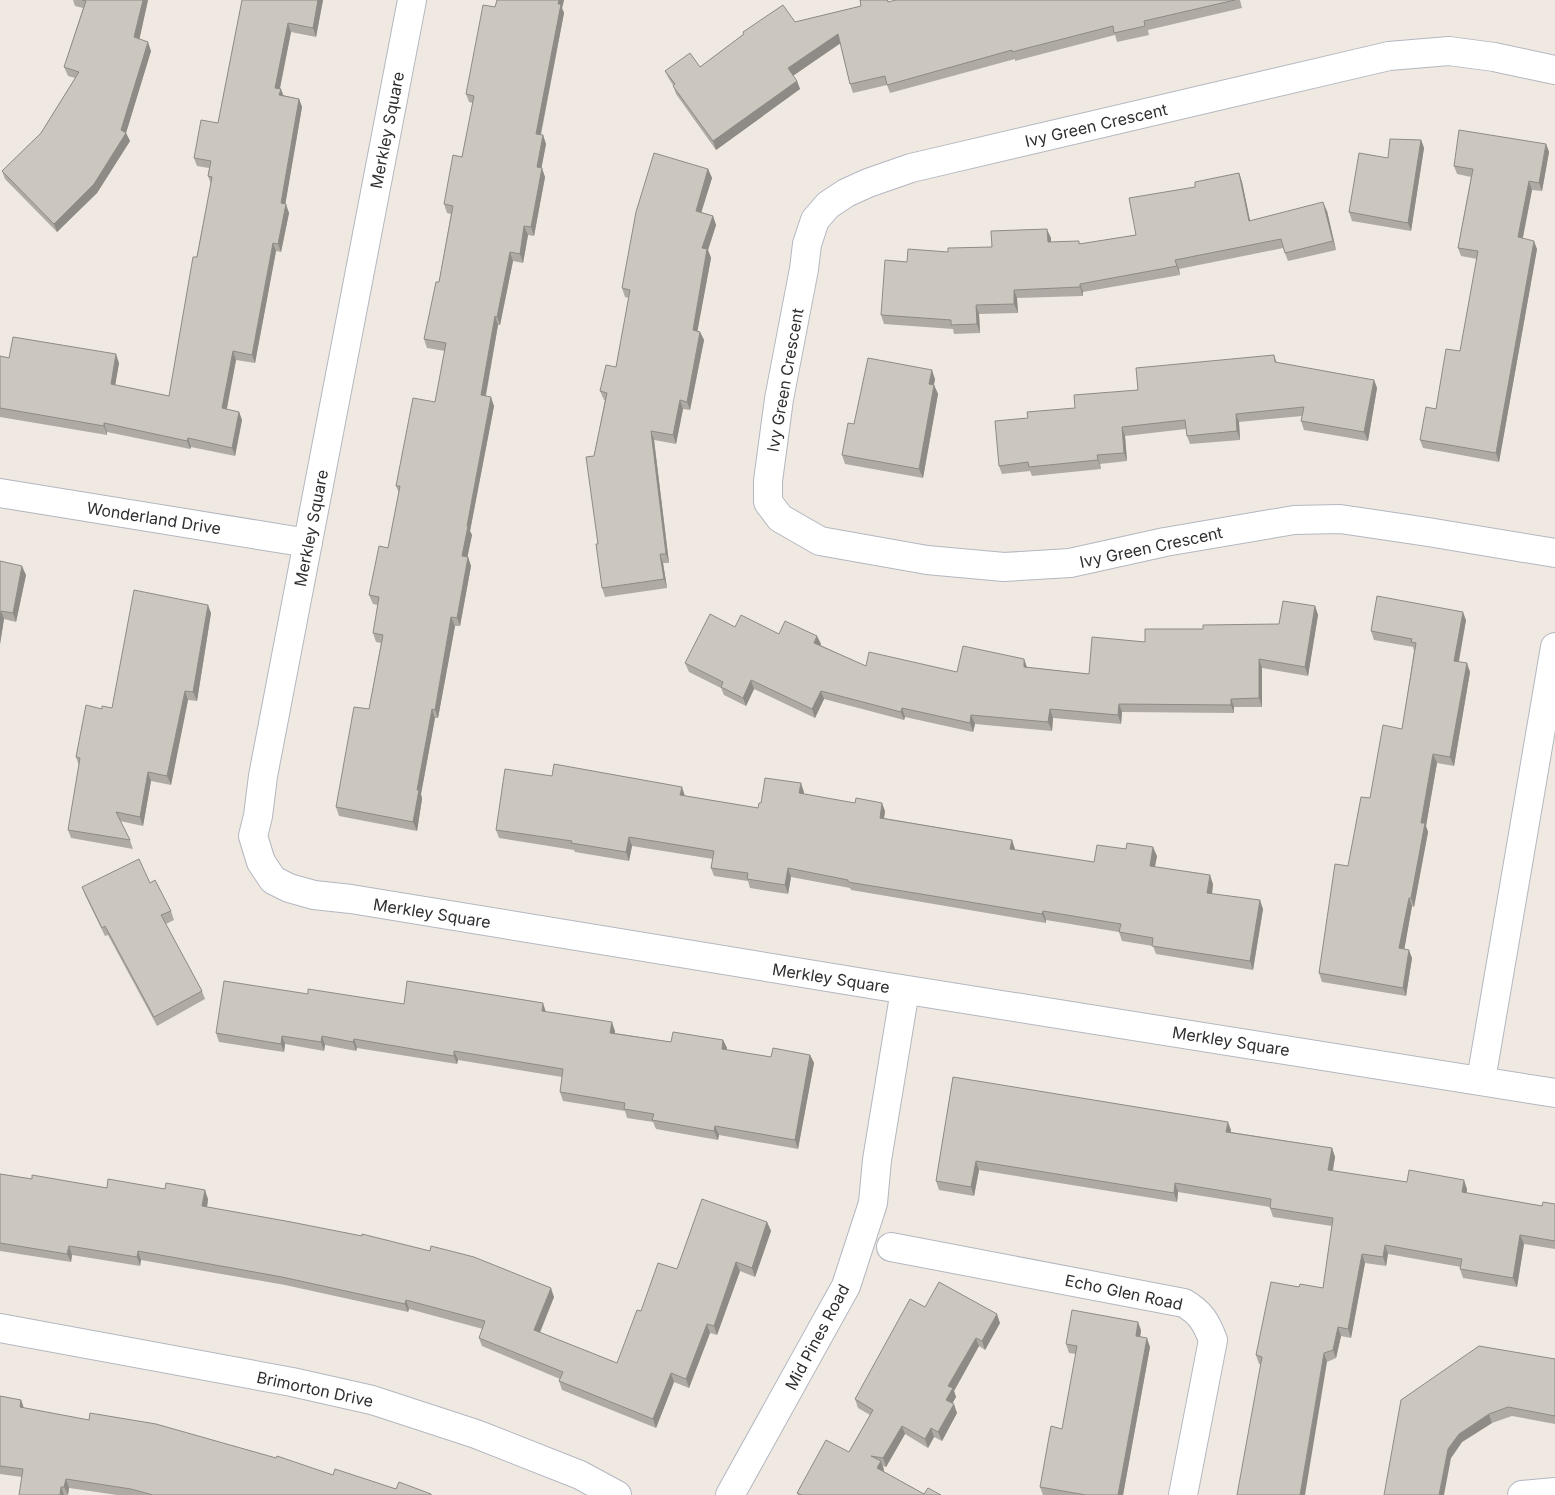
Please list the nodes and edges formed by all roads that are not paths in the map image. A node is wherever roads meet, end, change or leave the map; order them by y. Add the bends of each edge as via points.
1 (412, 0) edge
2 (1555, 70) edge
3 (0, 493) edge
4 (308, 543) junction
5 (1555, 553) edge
6 (1555, 647) edge
7 (905, 990) junction
8 (1481, 1080) junction
9 (1555, 1093) edge
10 (891, 1247) dead end
11 (0, 1328) edge
12 (1555, 1492) edge
13 (617, 1495) edge
14 (730, 1495) edge
15 (1183, 1495) edge
16 (1522, 1495) edge

1 - 4 street, Merkley Square
2 - 5 street, Ivy Green Crescent via 1449,51 1389,56 910,168 846,192 815,220 808,244 779,399 768,502 780,518 820,541 928,560 1004,567 1070,564 1165,542 1294,520 1340,519
3 - 4 street, Wonderland Drive
4 - 7 street, Merkley Square via 253,836 261,862 273,880 314,895
6 - 8 street
7 - 8 street, Merkley Square
7 - 14 street, Mid Pines Road via 872,1202 846,1286
8 - 9 street, Merkley Square
10 - 15 street, Echo Glen Road via 1184,1302 1192,1307 1205,1320 1213,1340
11 - 13 street, Brimorton Drive via 282,1380 372,1400 476,1434 580,1475
12 - 16 street

